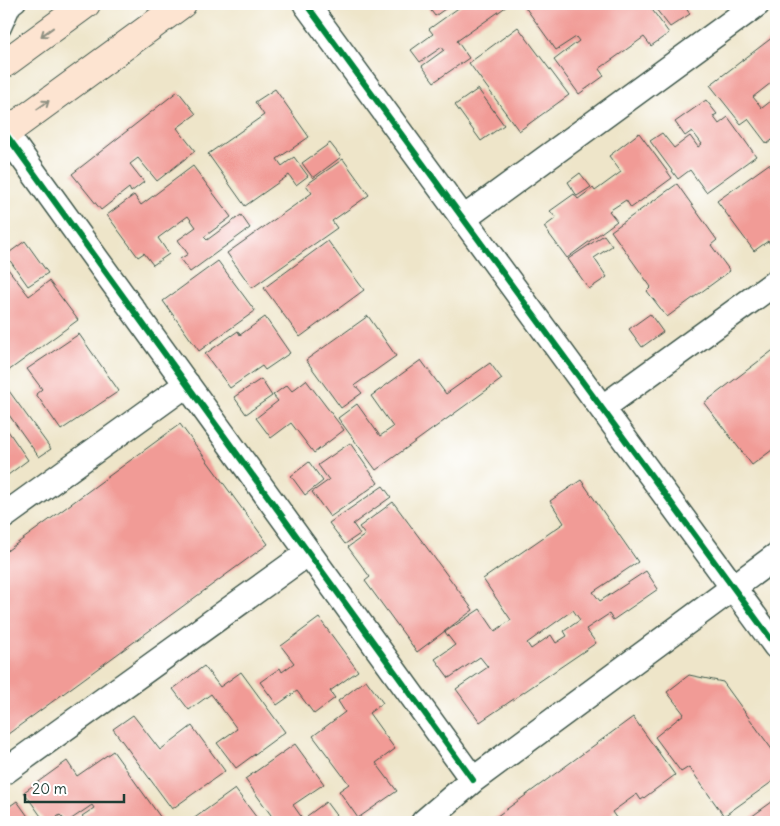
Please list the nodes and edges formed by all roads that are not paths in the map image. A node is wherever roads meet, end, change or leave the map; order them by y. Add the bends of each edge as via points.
1 (19, 4) edge
2 (86, 4) edge
3 (182, 4) edge
4 (306, 4) edge
5 (756, 4) edge
6 (4, 30) edge
7 (4, 64) edge
8 (4, 133) edge
9 (463, 219) junction
10 (776, 282) edge
11 (187, 384) junction
12 (602, 408) junction
13 (4, 516) edge
14 (308, 553) junction
15 (776, 556) edge
16 (732, 587) junction
17 (776, 646) edge
18 (4, 772) edge
19 (473, 780) junction
20 (424, 822) edge

1 - 6 lane
2 -> 7 main road
8 -> 3 main road
4 - 9 street
5 - 9 street
8 - 11 street
9 - 12 street
10 - 12 street
11 - 13 street
11 - 14 street
12 - 16 street
14 - 18 street
14 - 19 street
15 - 16 street
16 - 17 street
16 - 19 street
19 - 20 street

